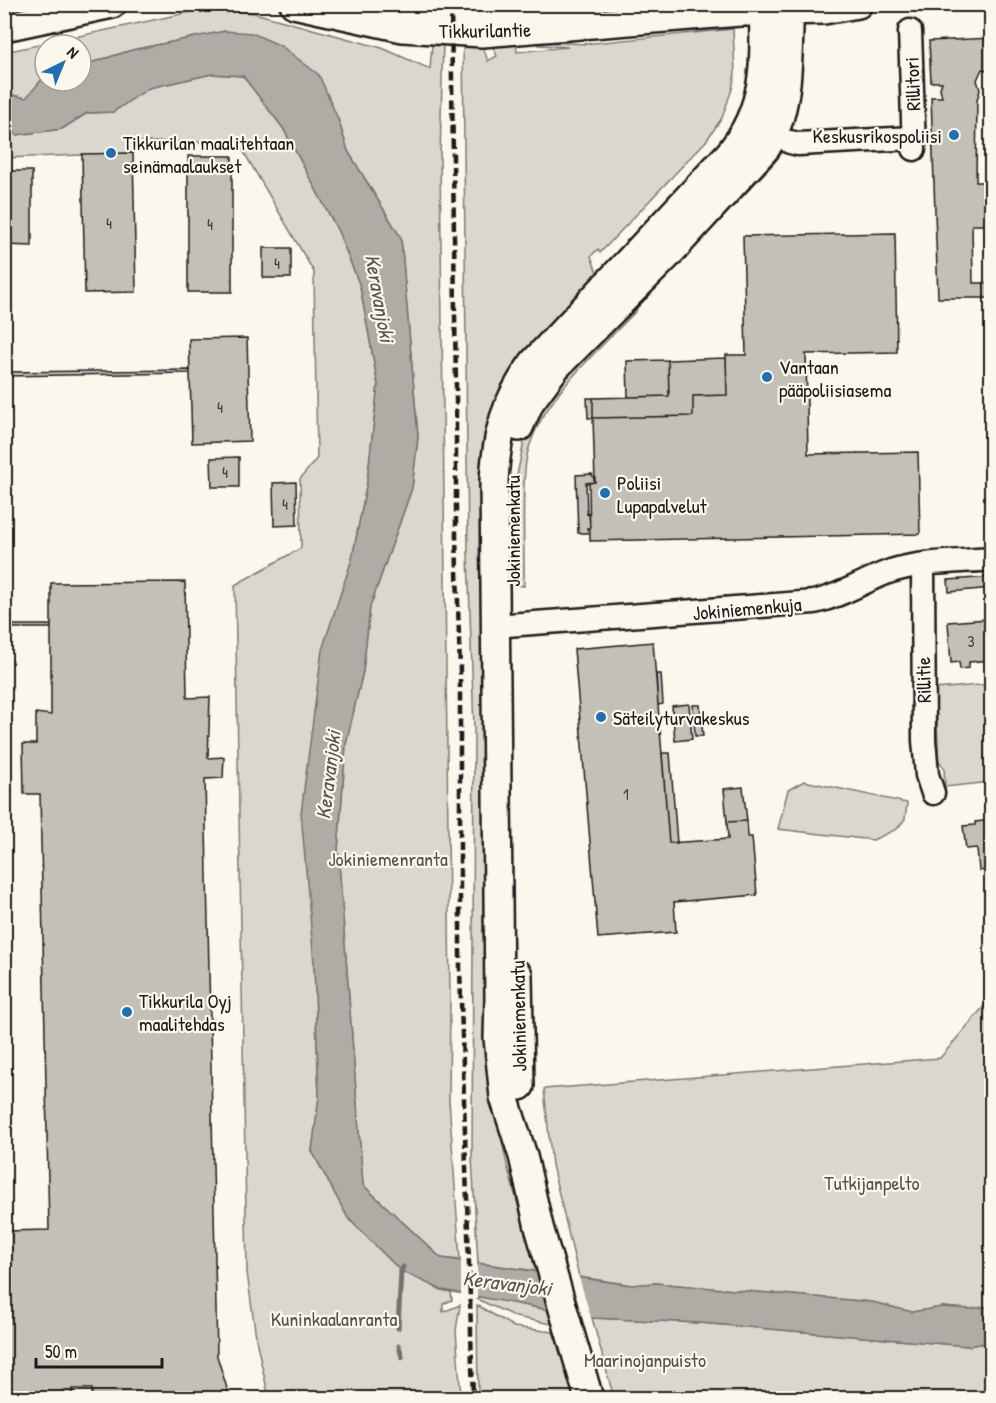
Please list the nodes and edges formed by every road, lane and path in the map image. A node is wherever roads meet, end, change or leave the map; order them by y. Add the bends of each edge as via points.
1 (112, 4) edge
2 (294, 4) edge
3 (583, 4) edge
4 (858, 4) edge
5 (777, 7) edge
6 (401, 10) edge
7 (4, 27) edge
8 (910, 31) dead end
9 (790, 142) dead end
10 (992, 559) edge
11 (923, 565) junction
12 (504, 625) junction
13 (933, 793) dead end
14 (589, 1398) edge

1 - 7 main road
2 - 6 main road, Tikkurilantie
3 - 6 main road, Tikkurilantie via 481,14
4 - 5 main road, Tikkurilantie via 824,10
5 - 6 main road, Tikkurilantie via 482,33
5 - 12 main road, Jokiniemenkatu via 784,93 765,148 675,248 556,367 530,402 513,449
8 - 9 street, Rillitori via 914,143
10 - 11 street, Jokiniemenkuja
11 - 12 street, Jokiniemenkuja via 889,572 814,602
11 - 13 street, Rillitie via 924,740
12 - 14 main road, Jokiniemenkatu via 523,1156 539,1227

